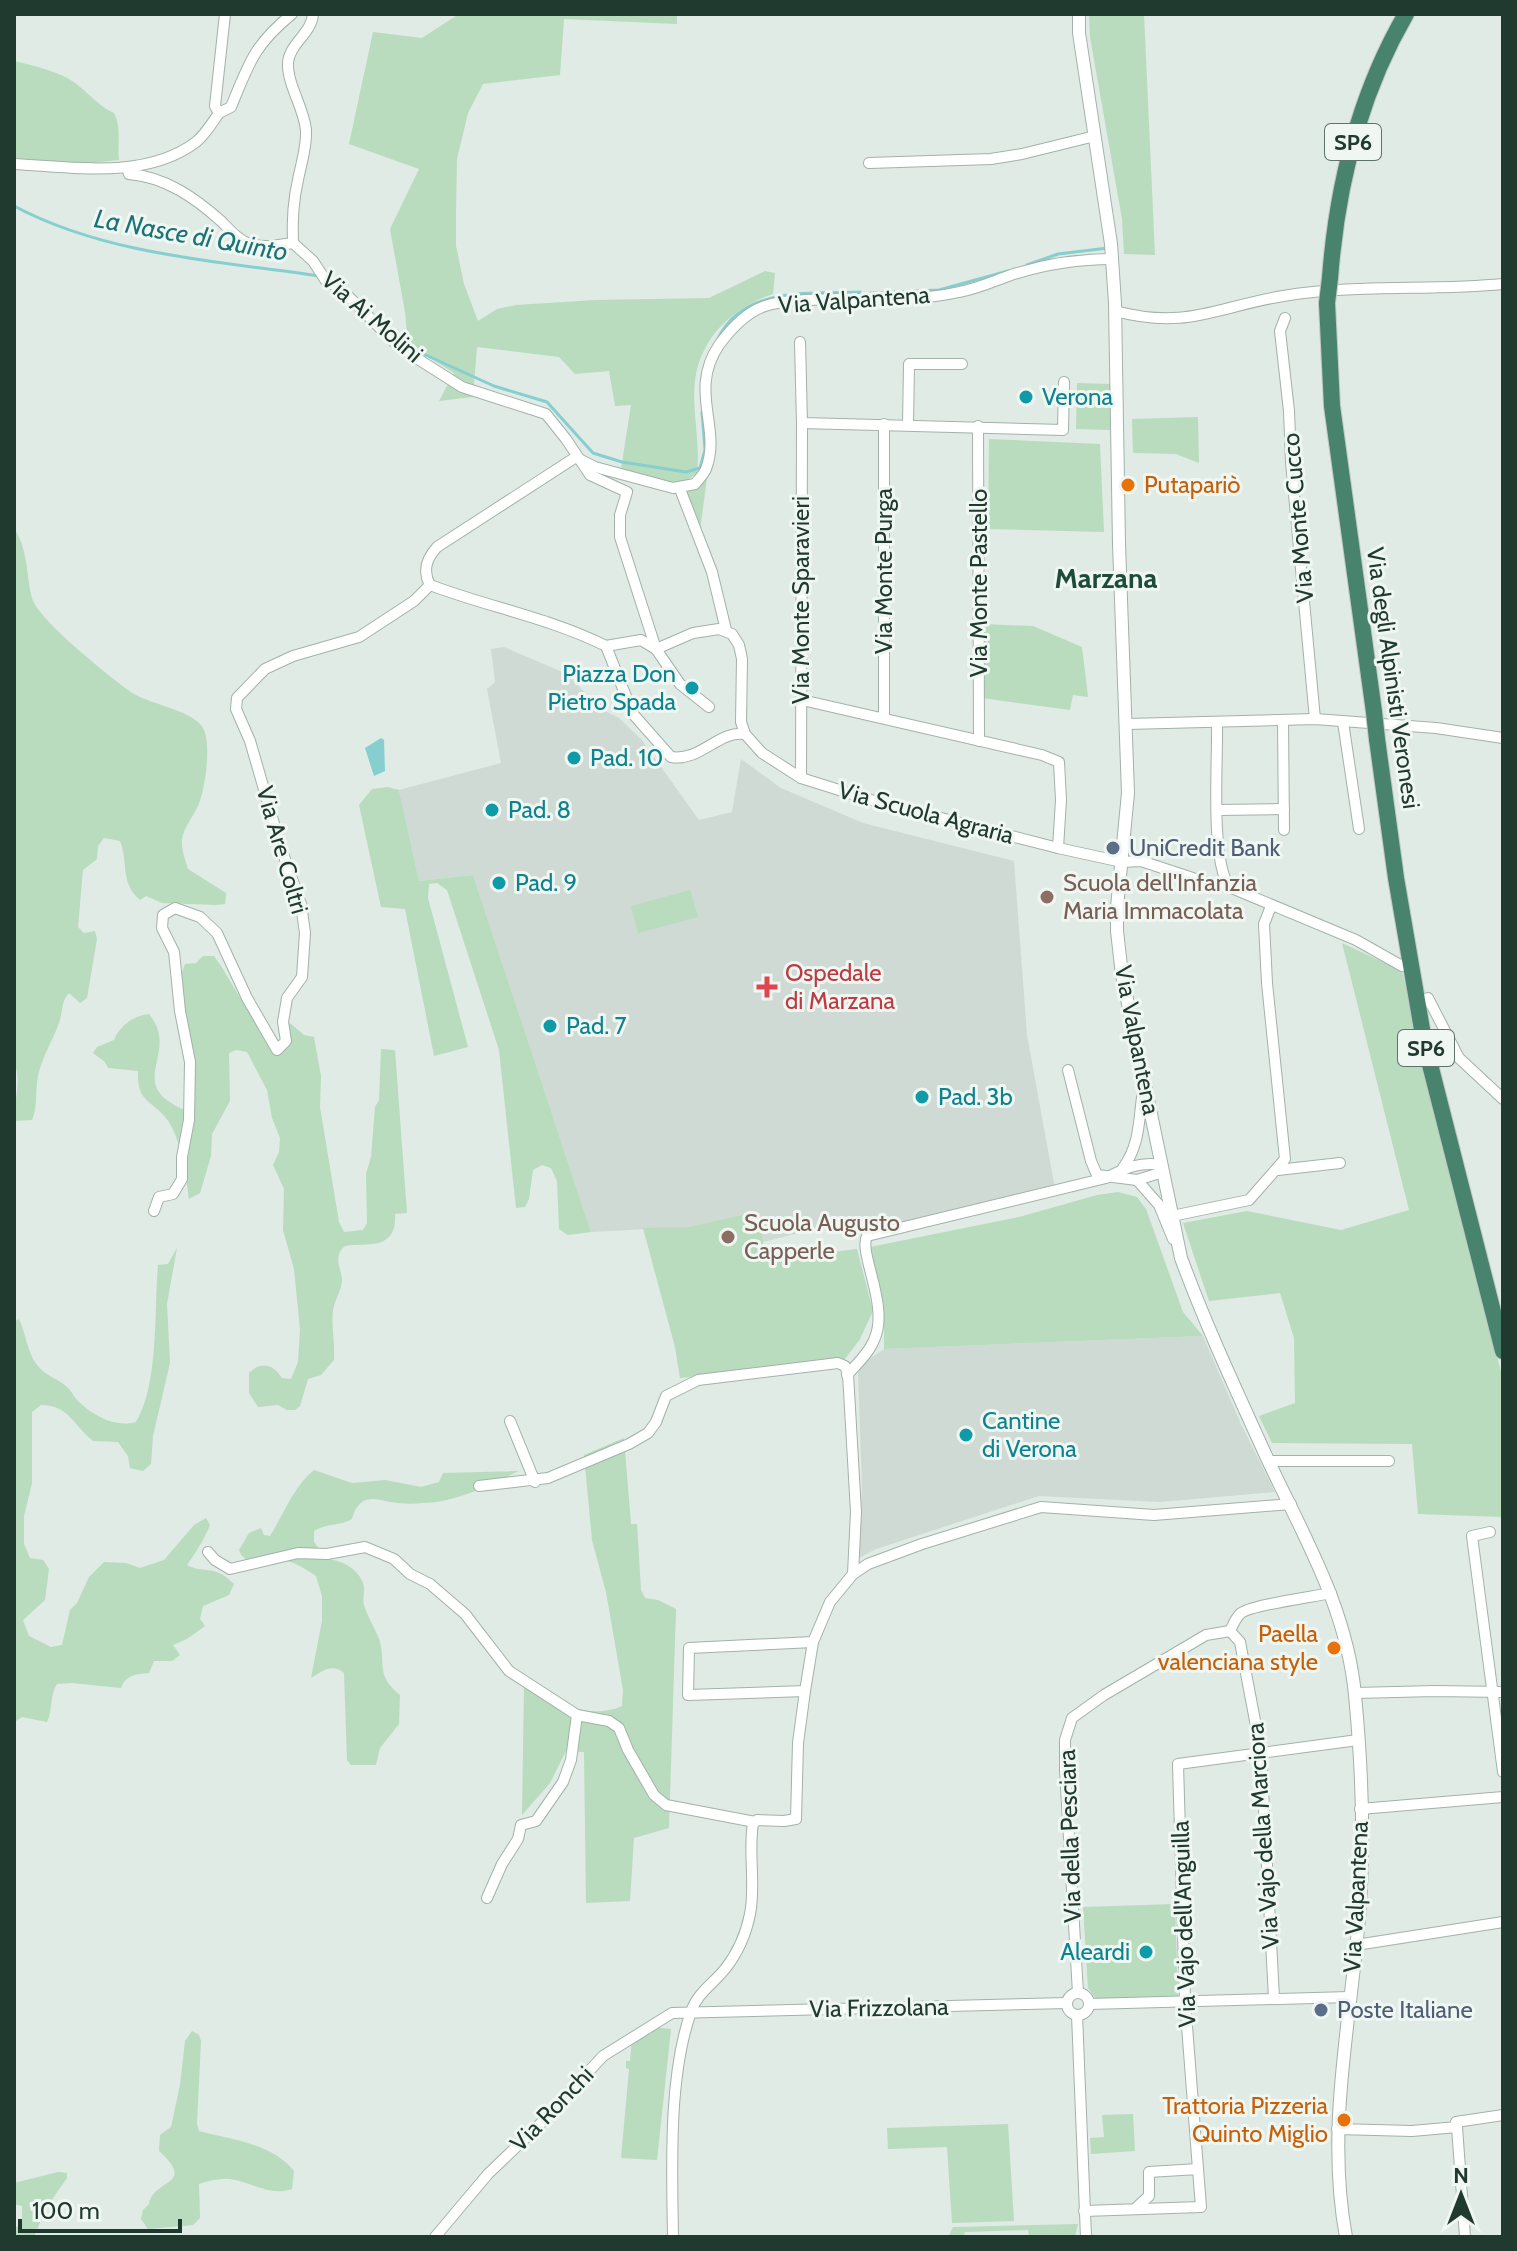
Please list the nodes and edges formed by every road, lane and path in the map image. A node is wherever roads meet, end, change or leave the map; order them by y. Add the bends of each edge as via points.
1 (225, 14) edge
2 (292, 14) edge
3 (313, 14) edge
4 (1079, 14) edge
5 (1406, 14) edge
6 (219, 113) junction
7 (1095, 136) junction
8 (869, 163) dead end
9 (14, 164) edge
10 (131, 167) junction
11 (293, 243) junction
12 (1113, 259) junction
13 (1503, 284) edge
14 (1115, 311) junction
15 (1285, 318) dead end
16 (800, 342) dead end
17 (962, 364) dead end
18 (1064, 382) dead end
19 (802, 423) junction
20 (884, 424) junction
21 (908, 424) junction
22 (978, 426) junction
23 (576, 457) junction
24 (680, 489) junction
25 (430, 585) junction
26 (726, 630) junction
27 (606, 646) junction
28 (656, 649) junction
29 (802, 700) junction
30 (709, 707) dead end
31 (884, 718) junction
32 (1315, 719) junction
33 (1283, 720) junction
34 (1217, 722) junction
35 (1343, 722) junction
36 (1127, 724) junction
37 (745, 734) junction
38 (1503, 738) edge
39 (979, 741) junction
40 (801, 778) junction
41 (1284, 809) junction
42 (1218, 810) junction
43 (1359, 829) dead end
44 (1284, 830) dead end
45 (1058, 848) junction
46 (1122, 862) junction
47 (1229, 887) junction
48 (1271, 906) junction
49 (1402, 966) dead end
50 (1428, 998) dead end
51 (1068, 1070) dead end
52 (1144, 1083) junction
53 (1503, 1099) edge
54 (1340, 1163) dead end
55 (1162, 1169) junction
56 (1122, 1170) junction
57 (1278, 1170) junction
58 (1106, 1178) junction
59 (1137, 1180) junction
60 (154, 1211) dead end
61 (1172, 1216) junction
62 (1181, 1258) junction
63 (1503, 1351) edge
64 (847, 1375) junction
65 (510, 1421) dead end
66 (1268, 1461) junction
67 (1389, 1461) dead end
68 (535, 1482) junction
69 (479, 1486) dead end
70 (1291, 1504) junction
71 (856, 1529) junction
72 (1490, 1532) dead end
73 (208, 1552) dead end
74 (868, 1564) junction
75 (853, 1574) junction
76 (1331, 1593) junction
77 (1230, 1631) junction
78 (813, 1642) junction
79 (805, 1691) junction
80 (1491, 1692) junction
81 (1503, 1692) edge
82 (1355, 1693) junction
83 (577, 1715) junction
84 (1358, 1740) junction
85 (1261, 1752) junction
86 (1503, 1772) edge
87 (1503, 1797) edge
88 (1360, 1809) junction
89 (755, 1822) junction
90 (487, 1898) dead end
91 (1503, 1922) edge
92 (1356, 1945) junction
93 (1078, 1993) junction
94 (1350, 1997) junction
95 (1274, 1998) junction
96 (1185, 2000) junction
97 (1067, 2003) junction
98 (1089, 2004) junction
99 (691, 2012) junction
100 (1077, 2015) junction
101 (1503, 2115) edge
102 (1457, 2127) junction
103 (1337, 2129) junction
104 (1198, 2169) junction
105 (1150, 2191) junction
106 (1136, 2208) junction
107 (1164, 2209) junction
108 (1084, 2211) junction
109 (435, 2237) edge
110 (673, 2237) edge
111 (1086, 2237) edge
112 (1346, 2237) edge
113 (1465, 2237) edge

1 - 6 street via 215,106
2 - 6 street via 264,38 231,107
3 - 11 street via 288,62 306,132
4 - 7 street, Via Valpantena
5 - 63 highway, Via degli Alpinisti Veronesi / SP6, bridge via 1377,71 1349,153 1333,226 1327,303 1332,406 1396,878 1424,1041
6 - 10 street via 198,141 171,157
7 - 8 street via 991,159
7 - 12 street, Via Valpantena
9 - 10 street
10 - 11 street via 129,174 193,197 248,243
11 - 23 street, Via Ai Molini via 326,281 340,288 399,347 462,387 546,414
12 - 14 street, Via Valpantena
12 - 24 street, Via Valpantena via 1054,263 960,292 918,298 813,300 761,307 735,326 707,368 706,470 695,484
13 - 14 street via 1284,296 1166,320
14 - 36 street, Via Valpantena
15 - 32 street, Via Monte Cucco via 1280,331
16 - 19 street, Via Monte Sparavieri
17 - 21 street via 909,364
18 - 22 street via 1063,430
19 - 20 street
19 - 29 street, Via Monte Sparavieri
20 - 21 street
20 - 31 street, Via Monte Purga
21 - 22 street
22 - 39 street, Via Monte Pastello
23 - 24 street
23 - 25 street via 437,547 428,557 425,577
23 - 28 street, Via Ai Molini via 590,475 627,492 620,537
24 - 26 street via 705,548
25 - 27 street via 558,625
25 - 60 street, Via Are Coltri via 359,637 265,669 237,698 236,709 301,904 302,977 287,998 286,1041 277,1050 217,933 200,917 175,908 163,915 162,928 174,952 190,1062 189,1120 182,1179 173,1194 159,1197
26 - 28 street via 693,633
26 - 37 street via 736,639 742,659
27 - 28 street via 641,640
27 - 37 street via 633,714 671,757 706,749 729,734
28 - 30 street via 680,684
29 - 31 street
29 - 40 street, Via Monte Sparavieri
31 - 39 street
32 - 33 street
32 - 35 street
33 - 34 street
33 - 41 street
34 - 36 street
34 - 42 street
35 - 38 street
35 - 43 street
36 - 46 street, Via Valpantena
37 - 40 street, Via Scuola Agraria via 762,753
39 - 45 street via 1059,762
40 - 45 street, Via Scuola Agraria
41 - 42 street
41 - 44 street
42 - 47 street via 1221,869
45 - 46 street, Via Scuola Agraria
46 - 47 street via 1141,861
46 - 52 street, Via Valpantena via 1119,946
47 - 48 street
48 - 49 street via 1356,940
48 - 57 street via 1264,924 1285,1159
50 - 53 street via 1459,1058
51 - 58 street via 1091,1161 1097,1175
52 - 55 street, Via Valpantena
52 - 56 street via 1139,1137
54 - 57 street
55 - 56 street via 1145,1163
55 - 59 street
55 - 61 street, Via Valpantena
56 - 58 street
57 - 61 street via 1249,1200
58 - 59 street
58 - 64 street via 867,1236 864,1246 879,1317 874,1341
59 - 62 street via 1159,1205
61 - 62 street, Via Valpantena
62 - 66 street, Via Valpantena
64 - 68 street via 845,1366 831,1362 698,1380 666,1396 648,1433
64 - 71 street
65 - 68 street
66 - 67 street
66 - 70 street, Via Valpantena
68 - 69 street
70 - 74 street via 1154,1515 1041,1507
70 - 76 street, Via Valpantena
71 - 74 street
71 - 75 street
72 - 80 street via 1472,1536
73 - 83 street via 230,1569 298,1553 365,1547 394,1559 465,1614 509,1671
74 - 75 street
75 - 78 street via 830,1602
76 - 77 street via 1252,1607 1240,1614
76 - 82 street, Via Valpantena
77 - 85 street, Via Vajo della Marciora via 1240,1642
77 - 93 street, Via della Pesciara via 1206,1635 1072,1718 1065,1740 1065,1770
78 - 79 street
78 - 79 street via 689,1648 688,1695
79 - 89 street via 796,1819
80 - 81 street
80 - 82 street
80 - 86 street
82 - 84 street, Via Valpantena
83 - 89 street via 619,1728 654,1795 666,1805
83 - 90 street via 563,1782 536,1821 521,1825
84 - 85 street
84 - 88 street, Via Valpantena
85 - 95 street, Via Vajo della Marciora
85 - 96 street, Via Vajo dell'Anguilla via 1178,1764
87 - 88 street, Via Valpantena
88 - 92 street, Via Valpantena
89 - 99 street via 750,1912 738,1950
91 - 92 street
92 - 94 street, Via Valpantena
93 - 97 street
93 - 98 street
94 - 95 street
94 - 103 street, Via Valpantena
95 - 96 street
96 - 98 street
96 - 104 street, Via Vajo dell'Anguilla
97 - 99 street, Via Frizzolana
97 - 100 street
98 - 100 street
99 - 109 street, Via Ronchi via 663,2017 603,2056 488,2174
99 - 110 street via 676,2105
100 - 108 street
101 - 102 street via 1456,2122
102 - 103 street
102 - 113 street
103 - 112 street, Via Valpantena
104 - 105 street via 1149,2172
104 - 107 street, Via Vajo dell'Anguilla via 1201,2207
105 - 106 street
105 - 107 street
106 - 107 street, Via Vajo dell'Anguilla
106 - 108 street, Via Vajo dell'Anguilla
108 - 111 street

